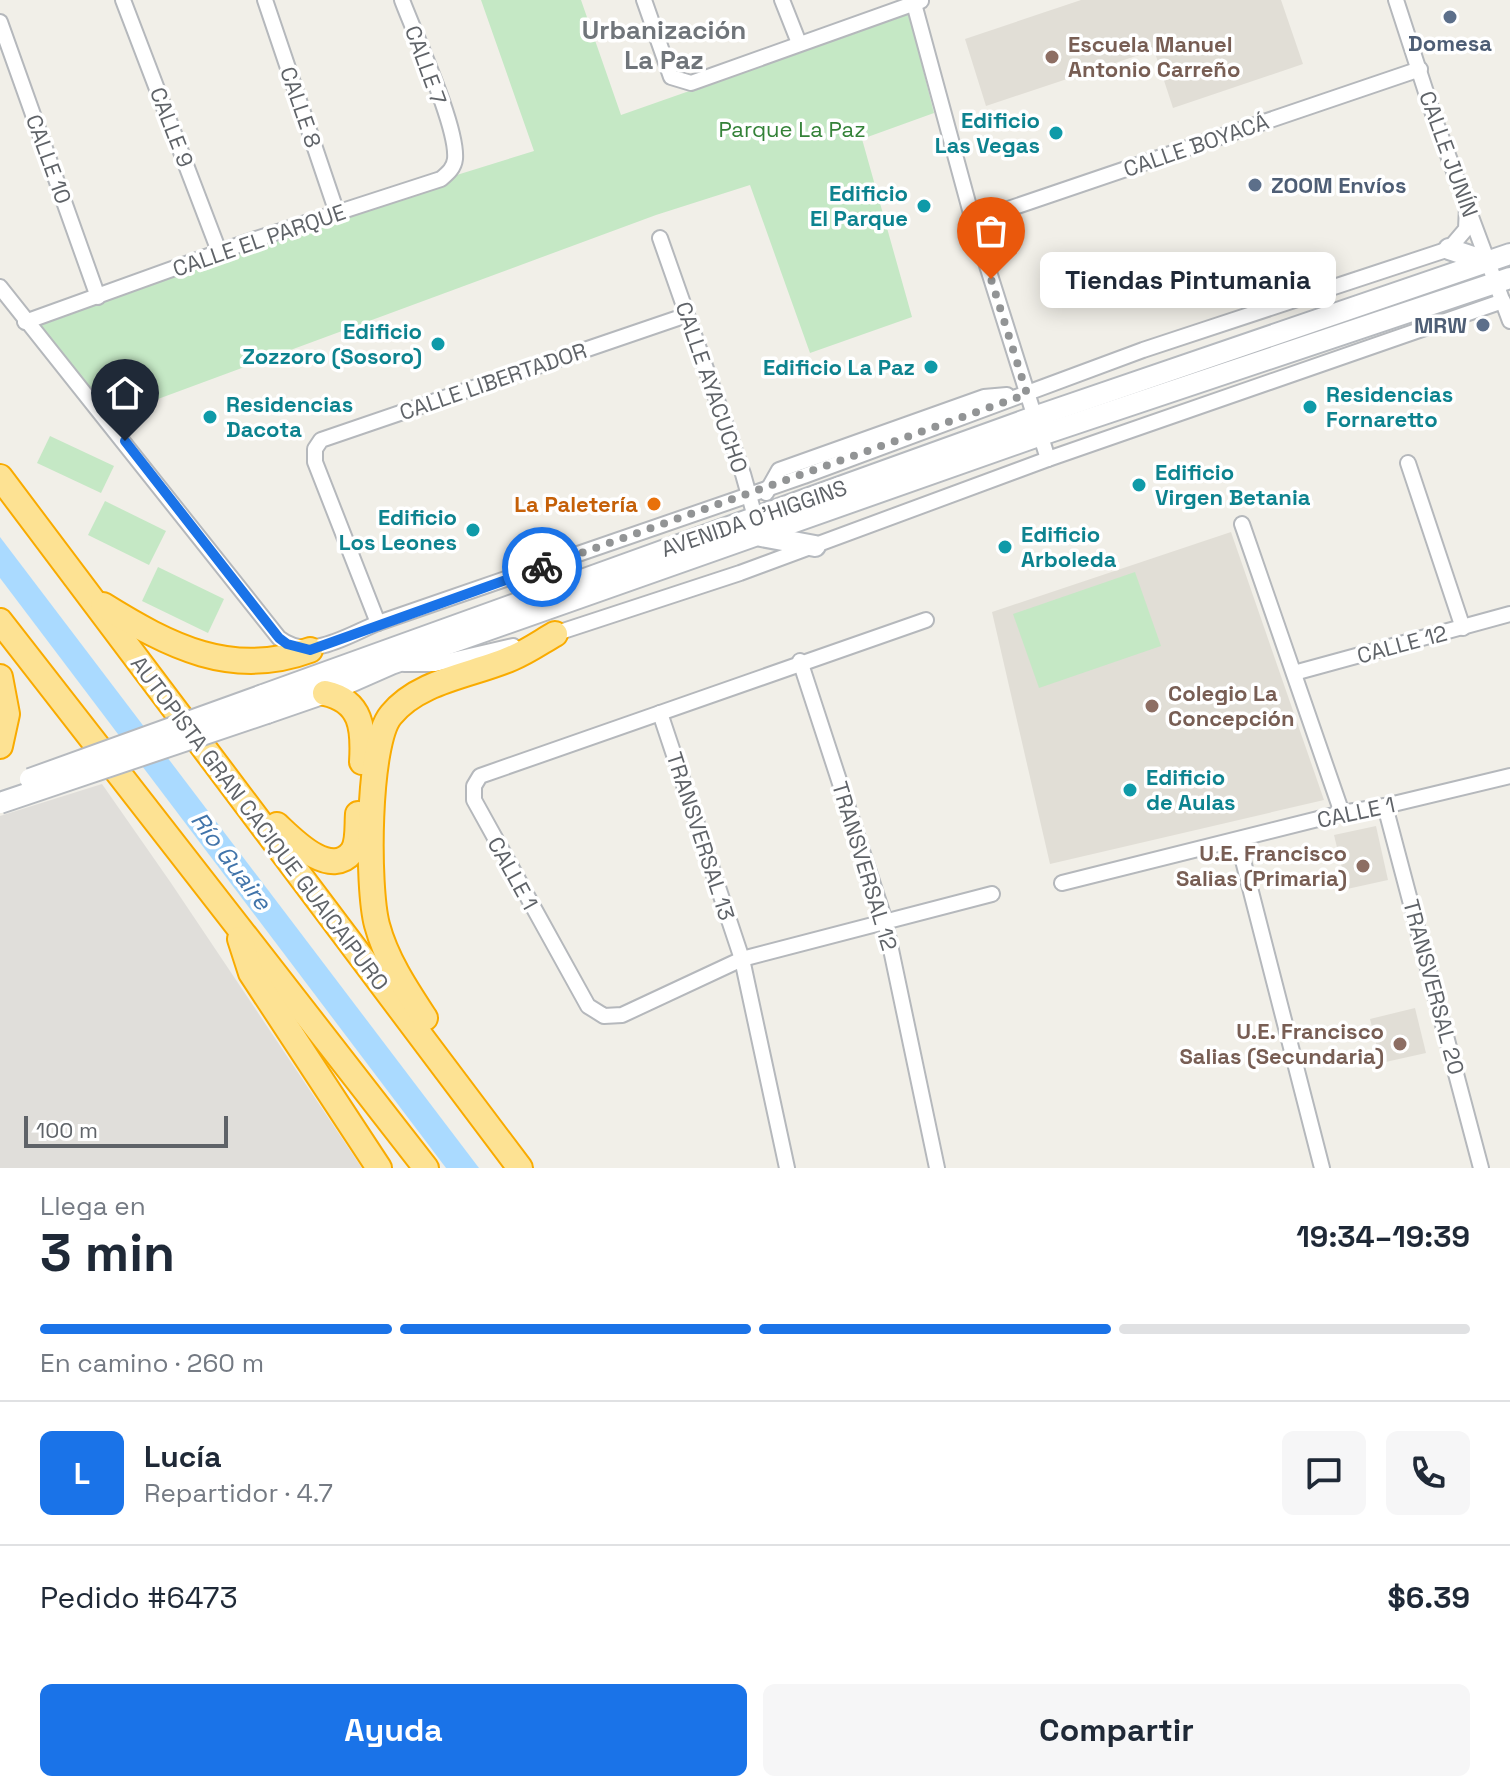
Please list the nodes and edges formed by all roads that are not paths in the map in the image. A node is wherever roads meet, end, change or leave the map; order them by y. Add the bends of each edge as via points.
1 (123, 0) edge
2 (265, 0) edge
3 (402, 0) edge
4 (644, 0) edge
5 (782, 0) edge
6 (1396, 0) edge
7 (917, 1) edge
8 (0, 22) edge
9 (799, 43) junction
10 (1420, 69) junction
11 (450, 130) joint
12 (1467, 206) junction
13 (337, 213) junction
14 (973, 221) junction
15 (660, 238) dead end
16 (1449, 249) junction
17 (220, 254) junction
18 (1510, 254) edge
19 (1488, 262) junction
20 (0, 287) edge
21 (1503, 287) edge
22 (98, 297) junction
23 (687, 315) junction
24 (1510, 321) edge
25 (25, 322) junction
26 (1027, 394) junction
27 (1037, 426) junction
28 (1048, 459) junction
29 (1408, 463) dead end
30 (0, 477) edge
31 (768, 489) junction
32 (749, 495) junction
33 (1242, 524) dead end
34 (758, 527) junction
35 (815, 546) junction
36 (88, 595) junction
37 (1510, 614) edge
38 (926, 620) dead end
39 (0, 621) edge
40 (378, 623) junction
41 (1463, 628) junction
42 (555, 634) junction
43 (310, 650) junction
44 (800, 661) junction
45 (391, 664) junction
46 (1294, 673) junction
47 (0, 677) edge
48 (325, 693) junction
49 (265, 704) junction
50 (660, 713) junction
51 (0, 746) edge
52 (1510, 776) edge
53 (232, 784) junction
54 (0, 790) edge
55 (0, 803) edge
56 (1385, 806) junction
57 (1342, 813) junction
58 (1238, 841) junction
59 (1062, 883) dead end
60 (992, 894) dead end
61 (885, 921) junction
62 (236, 925) junction
63 (742, 959) junction
64 (447, 1071) junction
65 (379, 1168) edge
66 (426, 1168) edge
67 (520, 1168) edge
68 (787, 1168) edge
69 (937, 1168) edge
70 (1322, 1168) edge
71 (1481, 1168) edge

1 - 17 street, CALLE 9
2 - 13 street, CALLE 8
3 - 11 street, CALLE 7
4 - 9 street via 671,77 691,83
5 - 9 street
6 - 10 street, CALLE JUNÍN
7 - 9 street
7 - 14 street
8 - 22 street, CALLE 10
10 - 12 street, CALLE JUNÍN
10 - 14 street, CALLE BOYACÁ
11 - 13 street, CALLE EL PARQUE via 453,167 441,179
12 - 16 street via 1466,229
12 - 19 street, CALLE JUNÍN
13 - 17 street, CALLE EL PARQUE
14 - 26 street
15 - 23 street, CALLE AYACUCHO
16 - 19 main road
16 - 26 street via 1156,345
17 - 22 street, CALLE EL PARQUE
18 - 19 main road, AVENIDA O'HIGGINS
19 - 21 street, CALLE JUNÍN
19 - 27 main road, AVENIDA O'HIGGINS
20 - 25 street
21 - 24 street, CALLE JUNÍN
21 - 27 main road, AVENIDA O'HIGGINS
21 - 28 street, AVENIDA O'HIGGINS via 1481,309
22 - 25 street, CALLE EL PARQUE
23 - 32 street, CALLE AYACUCHO
23 - 40 street, CALLE LIBERTADOR via 321,440 315,462
25 - 43 street via 279,638
26 - 27 street
26 - 31 street via 984,397 867,436 779,470
27 - 28 street
27 - 34 main road, AVENIDA O'HIGGINS
28 - 35 street, AVENIDA O'HIGGINS
29 - 41 street
30 - 36 highway, AUTOPISTA GRAN CACIQUE GUAICAIPURO
31 - 32 street, AVENIDA O'HIGGINS
31 - 34 street
32 - 34 street, CALLE AYACUCHO
32 - 40 street, AVENIDA O'HIGGINS
33 - 46 street
34 - 35 main road
34 - 45 main road, AVENIDA O'HIGGINS
34 - 49 main road, AVENIDA O'HIGGINS
35 - 42 street, AVENIDA O'HIGGINS
36 - 43 highway via 152,636 196,653 273,661
36 - 53 highway, AUTOPISTA GRAN CACIQUE GUAICAIPURO
37 - 41 street, CALLE 12
38 - 44 street, CALLE 1
39 - 62 highway
40 - 43 street, AVENIDA O'HIGGINS
41 - 46 street, CALLE 12
42 - 45 street, AVENIDA O'HIGGINS via 447,662
42 - 64 highway via 513,658 421,693 391,714 380,732 372,845 377,923 386,952 434,1032
44 - 50 street, CALLE 1
44 - 61 street, TRANSVERSAL 12
45 - 48 main road, AVENIDA O'HIGGINS
46 - 57 street
47 - 51 highway via 7,714
48 - 49 main road, AVENIDA O'HIGGINS
48 - 53 highway via 349,701 363,728 352,853 328,860 307,852
49 - 54 main road, AVENIDA O'HIGGINS, bridge
49 - 55 main road, AVENIDA O'HIGGINS, bridge
50 - 63 street, TRANSVERSAL 13
50 - 63 street, CALLE 1 via 480,776 474,800 588,1006 604,1016 622,1015
52 - 56 street, CALLE 1
53 - 64 highway, AUTOPISTA GRAN CACIQUE GUAICAIPURO
56 - 57 street, CALLE 1
56 - 71 street, TRANSVERSAL 20
57 - 58 street, CALLE 1
58 - 59 street, CALLE 1
58 - 70 street
60 - 61 street, CALLE 1
61 - 63 street, CALLE 1
61 - 69 street, TRANSVERSAL 12
62 - 65 highway via 251,973
62 - 66 highway
63 - 68 street, TRANSVERSAL 13
64 - 67 highway, AUTOPISTA GRAN CACIQUE GUAICAIPURO

